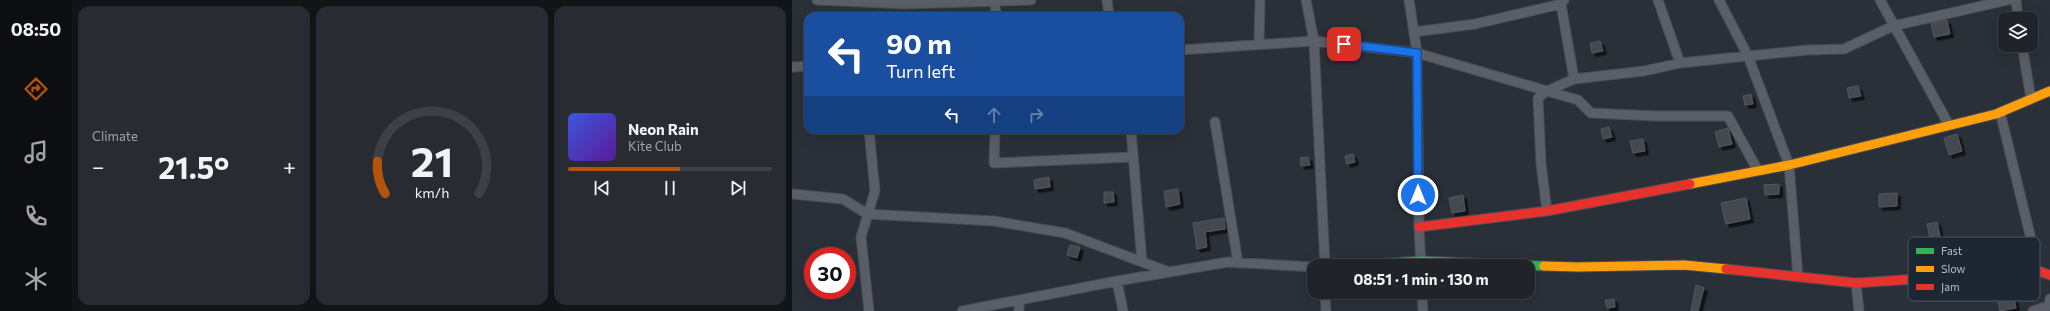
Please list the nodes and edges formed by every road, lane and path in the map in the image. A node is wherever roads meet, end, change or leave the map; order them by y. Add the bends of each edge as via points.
1 (817, 0) edge
2 (1031, 0) edge
3 (1107, 0) edge
4 (1260, 0) edge
5 (1306, 0) edge
6 (1409, 0) edge
7 (1658, 0) edge
8 (1719, 0) edge
9 (1880, 0) edge
10 (2008, 0) edge
11 (2016, 0) edge
12 (867, 1) edge
13 (958, 1) edge
14 (995, 1) junction
15 (1562, 2) edge
16 (996, 12) edge
17 (1108, 12) edge
18 (2017, 12) edge
19 (1893, 26) junction
20 (1414, 32) junction
21 (1314, 41) junction
22 (1259, 44) junction
23 (1184, 50) edge
24 (2023, 52) edge
25 (1417, 53) junction
26 (1748, 56) junction
27 (1680, 63) junction
28 (804, 66) edge
29 (792, 67) edge
30 (1574, 79) junction
31 (1547, 91) junction
32 (2050, 91) edge
33 (2031, 99) junction
34 (2000, 112) junction
35 (1215, 122) dead end
36 (1949, 125) junction
37 (869, 134) edge
38 (995, 134) edge
39 (1131, 134) edge
40 (1133, 157) junction
41 (1789, 165) junction
42 (1757, 169) junction
43 (792, 194) edge
44 (1547, 211) junction
45 (867, 214) junction
46 (1419, 227) junction
47 (2030, 237) edge
48 (1325, 259) edge
49 (1421, 259) edge
50 (1142, 262) junction
51 (1238, 263) junction
52 (1535, 266) edge
53 (1307, 267) edge
54 (1169, 272) junction
55 (2040, 272) edge
56 (2050, 275) edge
57 (1798, 277) junction
58 (1908, 280) edge
59 (1117, 281) junction
60 (1856, 283) junction
61 (1325, 299) edge
62 (1422, 299) edge
63 (2050, 299) edge
64 (1019, 300) junction
65 (869, 311) edge
66 (962, 311) edge
67 (1019, 311) edge
68 (1123, 311) edge
69 (1326, 311) edge
70 (1423, 311) edge
71 (1859, 311) edge
72 (2033, 311) edge

1 - 12 street
2 - 14 street
3 - 17 street
4 - 22 street
5 - 21 street
6 - 20 street
7 - 27 street
8 - 26 street
9 - 19 street
10 - 19 street
11 - 18 street
12 - 13 street via 904,4
13 - 14 street
14 - 16 street
15 - 20 street via 1475,24
15 - 30 street
19 - 26 street via 1844,49
19 - 36 street
20 - 25 street
21 - 22 street
21 - 25 street
21 - 48 street
22 - 23 street
24 - 33 street
25 - 31 street
25 - 46 street
26 - 27 street
26 - 41 street
27 - 30 street
28 - 29 street
30 - 31 street
31 - 42 street via 1578,100 1591,113 1728,116
31 - 44 street via 1538,98 1541,164
32 - 33 street
33 - 34 street
34 - 36 street
34 - 47 street
35 - 51 street
36 - 41 street
37 - 45 street via 875,191
38 - 40 street via 994,163
39 - 40 street
40 - 50 street
41 - 42 street
41 - 57 street
42 - 44 street
43 - 45 street via 844,199
44 - 46 street
45 - 50 street via 994,221 1058,232
45 - 65 street via 861,237
46 - 49 street
50 - 54 street
51 - 53 street
51 - 54 street via 1228,262
52 - 57 street via 1684,265
54 - 59 street
55 - 56 street
57 - 60 street
58 - 60 street
59 - 64 street
59 - 68 street
60 - 71 street
61 - 69 street
62 - 70 street
63 - 72 street via 2049,306
64 - 66 street
64 - 67 street

